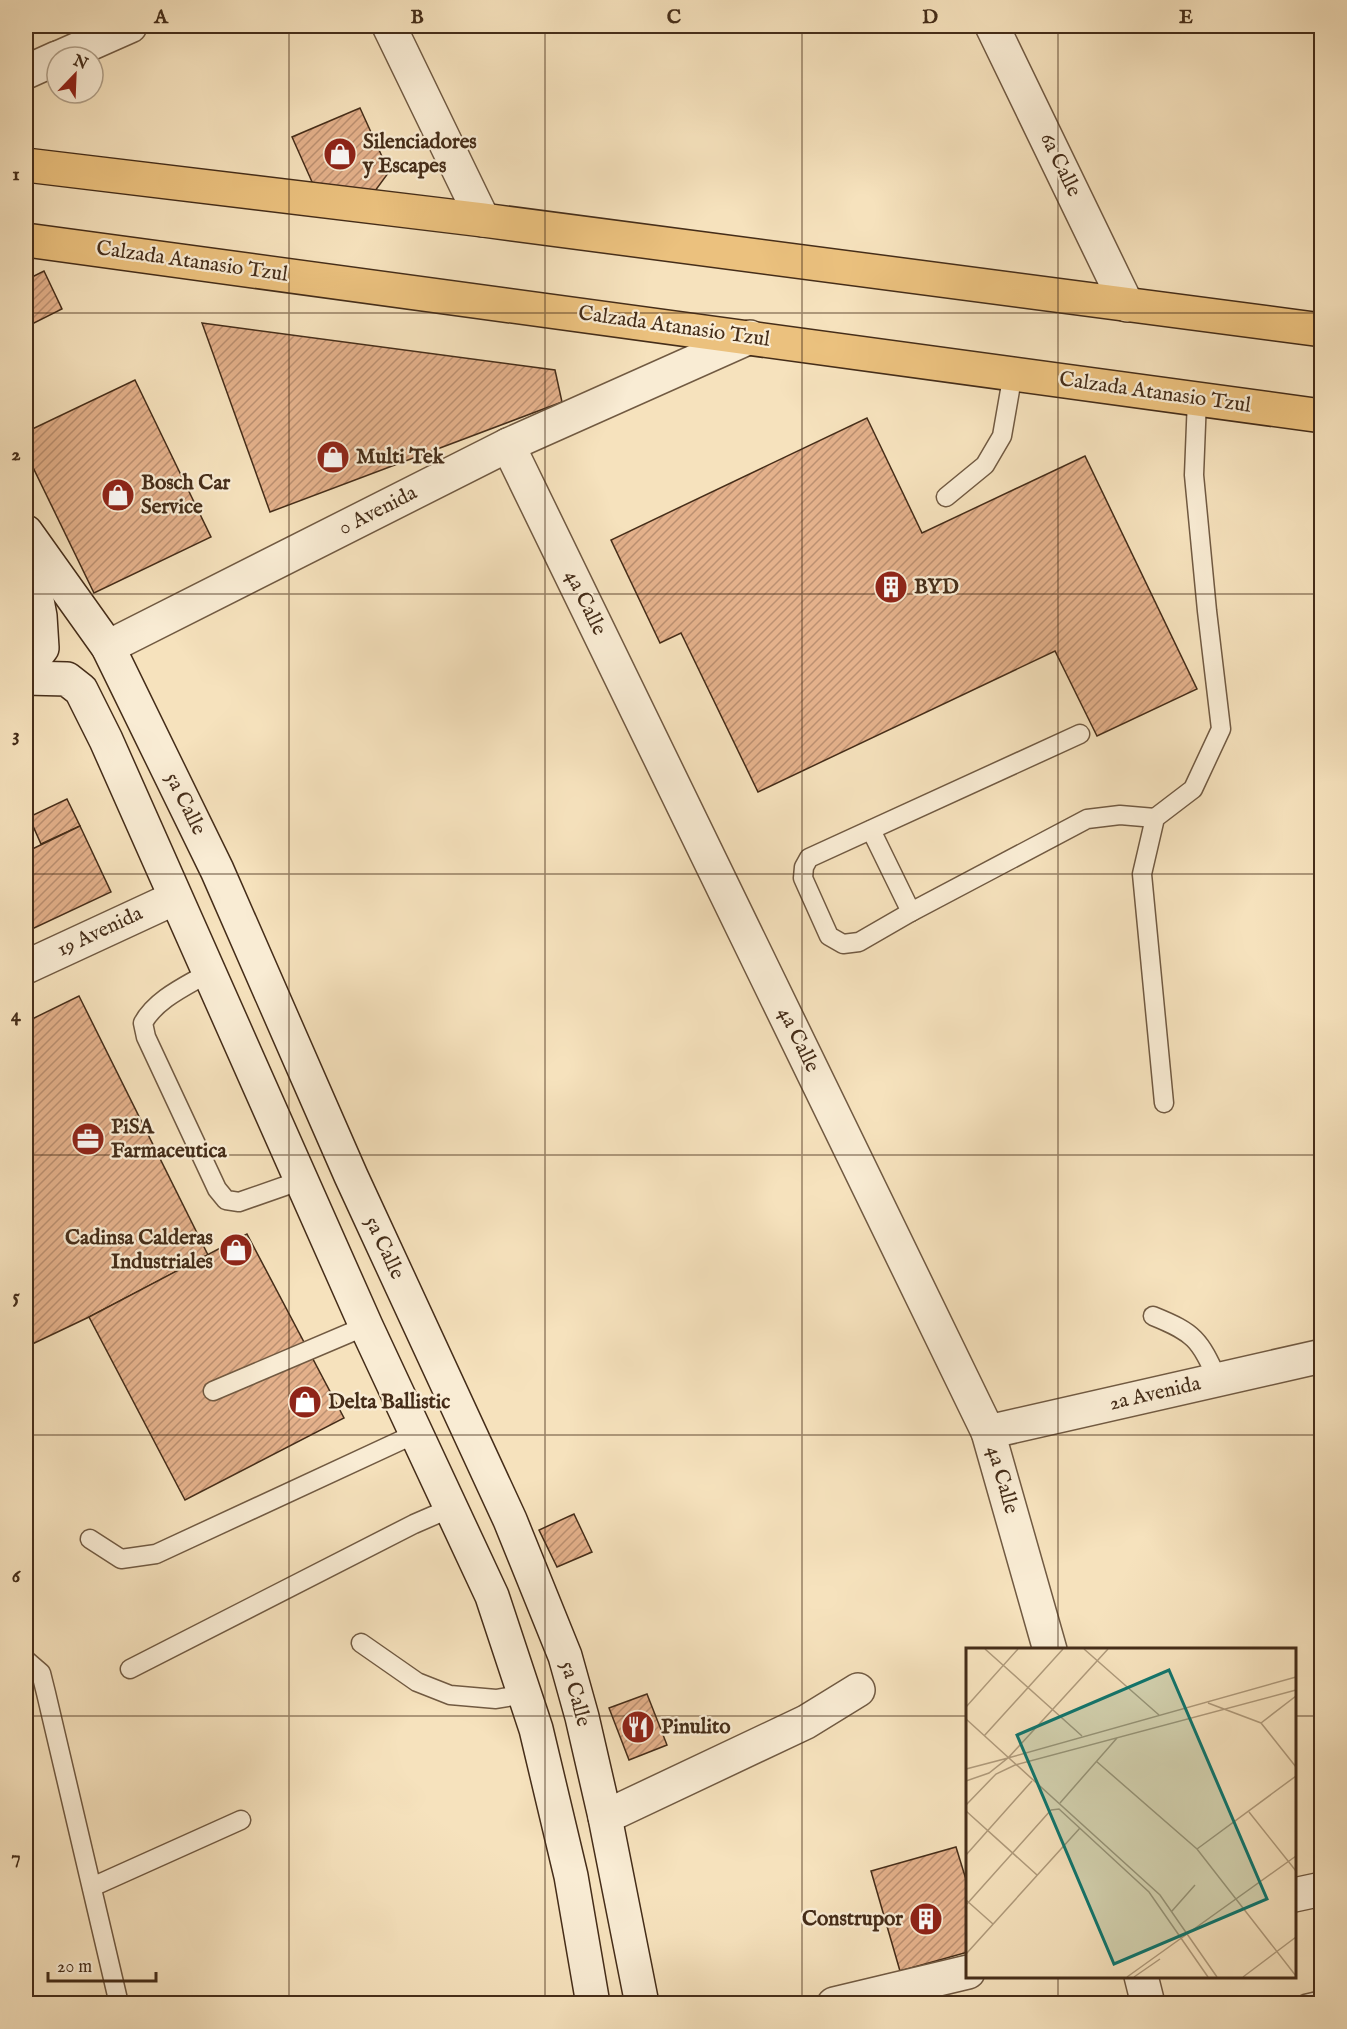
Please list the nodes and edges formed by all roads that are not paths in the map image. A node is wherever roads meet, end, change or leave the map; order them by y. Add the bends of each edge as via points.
1 (130, 26) edge
2 (389, 26) edge
3 (992, 26) edge
4 (87, 45) edge
5 (45, 64) edge
6 (26, 72) edge
7 (26, 165) edge
8 (483, 220) junction
9 (26, 240) edge
10 (1127, 305) junction
11 (1322, 330) edge
12 (750, 337) junction
13 (1013, 373) junction
14 (1197, 399) junction
15 (1322, 416) edge
16 (508, 445) junction
17 (946, 497) dead end
18 (26, 532) edge
19 (26, 542) edge
20 (108, 647) junction
21 (26, 669) edge
22 (26, 678) edge
23 (1080, 734) dead end
24 (1155, 818) junction
25 (872, 830) junction
26 (175, 898) junction
27 (911, 912) junction
28 (26, 967) edge
29 (208, 973) junction
30 (1164, 1103) dead end
31 (302, 1180) junction
32 (1153, 1316) dead end
33 (366, 1326) junction
34 (1322, 1356) edge
35 (1218, 1380) junction
36 (213, 1390) dead end
37 (988, 1432) junction
38 (417, 1433) junction
39 (451, 1508) junction
40 (90, 1539) dead end
41 (361, 1643) dead end
42 (1049, 1648) edge
43 (26, 1660) edge
44 (130, 1669) dead end
45 (858, 1690) dead end
46 (525, 1694) junction
47 (582, 1717) junction
48 (536, 1729) junction
49 (605, 1817) junction
50 (241, 1820) dead end
51 (92, 1887) junction
52 (1322, 1889) edge
53 (1296, 1895) edge
54 (966, 1972) edge
55 (1141, 1978) edge
56 (1322, 2000) edge
57 (119, 2004) edge
58 (593, 2004) edge
59 (642, 2004) edge
60 (834, 2004) edge
61 (1148, 2004) edge
62 (1305, 2004) edge

1 - 4 street
2 - 8 street
3 - 10 street, 6a Calle
5 - 6 street
7 - 8 main road
8 - 10 main road
9 - 12 main road, Calzada Atanasio Tzul
10 - 11 main road
12 - 13 main road, Calzada Atanasio Tzul
12 - 16 street, 0 Avenida
13 - 14 main road, Calzada Atanasio Tzul
13 - 17 lane via 1002,436 985,465
14 - 15 main road, Calzada Atanasio Tzul
14 - 24 lane via 1194,475 1221,729 1193,789
16 - 20 street, 0 Avenida
16 - 37 street, 4a Calle
18 - 20 street, 5a Calle
19 - 21 street via 42,648
20 - 47 street, 5a Calle via 217,870 351,1176 510,1520 565,1656
22 - 26 street via 67,679 81,690
23 - 25 lane
24 - 27 lane via 1120,815 1088,819
24 - 30 lane via 1142,874
25 - 27 lane
25 - 27 lane via 809,858 804,867 803,878 829,936 843,944 859,942
26 - 28 street, 19 Avenida
26 - 29 street
29 - 31 street
29 - 31 lane via 149,1011 143,1023 146,1037 216,1189 226,1200 239,1202
31 - 33 street
32 - 35 lane via 1195,1338
33 - 36 lane
33 - 38 street
34 - 35 street, 2a Avenida
35 - 37 street, 2a Avenida
37 - 42 street, 4a Calle
38 - 39 street
38 - 40 lane via 156,1554 121,1559
39 - 44 lane
39 - 46 street via 492,1596
41 - 46 lane via 417,1682 450,1695 496,1699
43 - 51 lane via 41,1673 44,1683
45 - 49 street via 806,1722
46 - 48 street
47 - 48 street
47 - 49 street, 5a Calle
48 - 58 street via 571,1876
49 - 59 street, 5a Calle
50 - 51 lane
51 - 57 lane
52 - 53 street
54 - 60 street
55 - 61 street
56 - 62 lane

